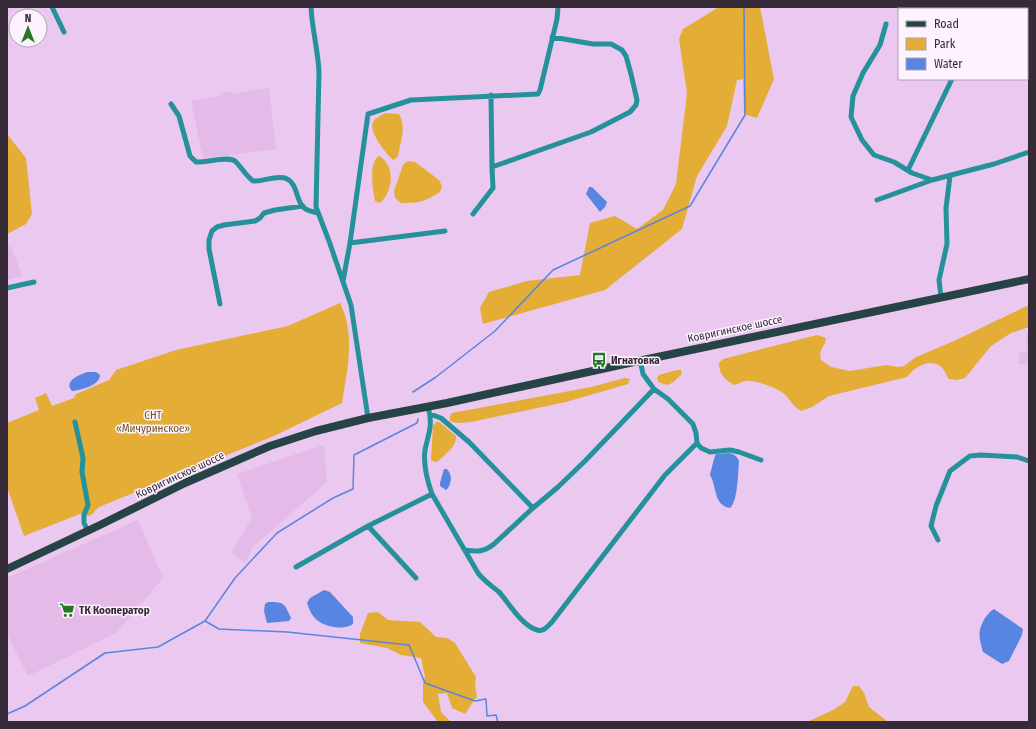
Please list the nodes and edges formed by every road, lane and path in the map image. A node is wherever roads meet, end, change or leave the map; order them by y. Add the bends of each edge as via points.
1 (52, 7) edge
2 (311, 7) edge
3 (558, 7) edge
4 (886, 24) dead end
5 (64, 32) dead end
6 (552, 37) junction
7 (952, 80) edge
8 (491, 96) junction
9 (171, 104) dead end
10 (1029, 152) edge
11 (492, 166) junction
12 (908, 170) junction
13 (950, 176) junction
14 (932, 180) junction
15 (878, 200) dead end
16 (303, 206) junction
17 (318, 213) junction
18 (473, 214) dead end
19 (444, 231) dead end
20 (350, 243) junction
21 (1029, 279) edge
22 (343, 281) junction
23 (34, 282) dead end
24 (7, 288) edge
25 (941, 297) junction
26 (220, 304) dead end
27 (640, 360) junction
28 (654, 389) junction
29 (429, 410) junction
30 (368, 418) junction
31 (75, 422) dead end
32 (697, 443) junction
33 (761, 460) dead end
34 (1029, 461) edge
35 (432, 494) junction
36 (533, 508) junction
37 (368, 526) junction
38 (88, 531) junction
39 (938, 540) dead end
40 (465, 550) junction
41 (296, 567) dead end
42 (7, 569) edge
43 (416, 578) dead end

1 - 5 street
2 - 17 street via 319,72 316,198
3 - 6 street
4 - 12 street via 880,45 853,96 851,116 862,140 874,155
6 - 8 street via 538,94
6 - 11 street via 593,44 611,44 622,50 631,74 636,106 630,112 591,132
7 - 12 street
8 - 11 street
8 - 20 street via 411,100 368,114
9 - 16 street via 179,116 190,156 196,162 231,158 253,181 276,178 289,180 294,185
10 - 13 street
11 - 18 street via 493,188
12 - 14 street
13 - 14 street
13 - 25 street via 946,208 948,244 939,280
14 - 15 street
16 - 17 street
16 - 26 street via 275,210 255,220 224,225 212,231 209,250
17 - 22 street
19 - 20 street
20 - 22 street
21 - 25 main road, Ковригинское шоссе
22 - 30 street via 352,305
23 - 24 street
25 - 27 main road, Ковригинское шоссе
27 - 28 street via 643,374
27 - 29 main road, Ковригинское шоссе via 447,403
28 - 32 street via 693,424
28 - 36 street via 585,461
29 - 30 main road, Ковригинское шоссе
29 - 35 street via 430,431 424,461
29 - 36 street via 470,442
30 - 38 main road, Ковригинское шоссе via 270,446 185,483
31 - 38 street via 83,458 82,472 88,505 84,523
32 - 33 street via 706,451 730,450
32 - 40 street via 664,475 545,629 536,630 527,625 478,573
34 - 39 street via 1017,457 970,456 950,471 931,526
35 - 37 street
35 - 40 street
36 - 40 street via 487,550
37 - 41 street
37 - 43 street
38 - 42 main road, Ковригинское шоссе

